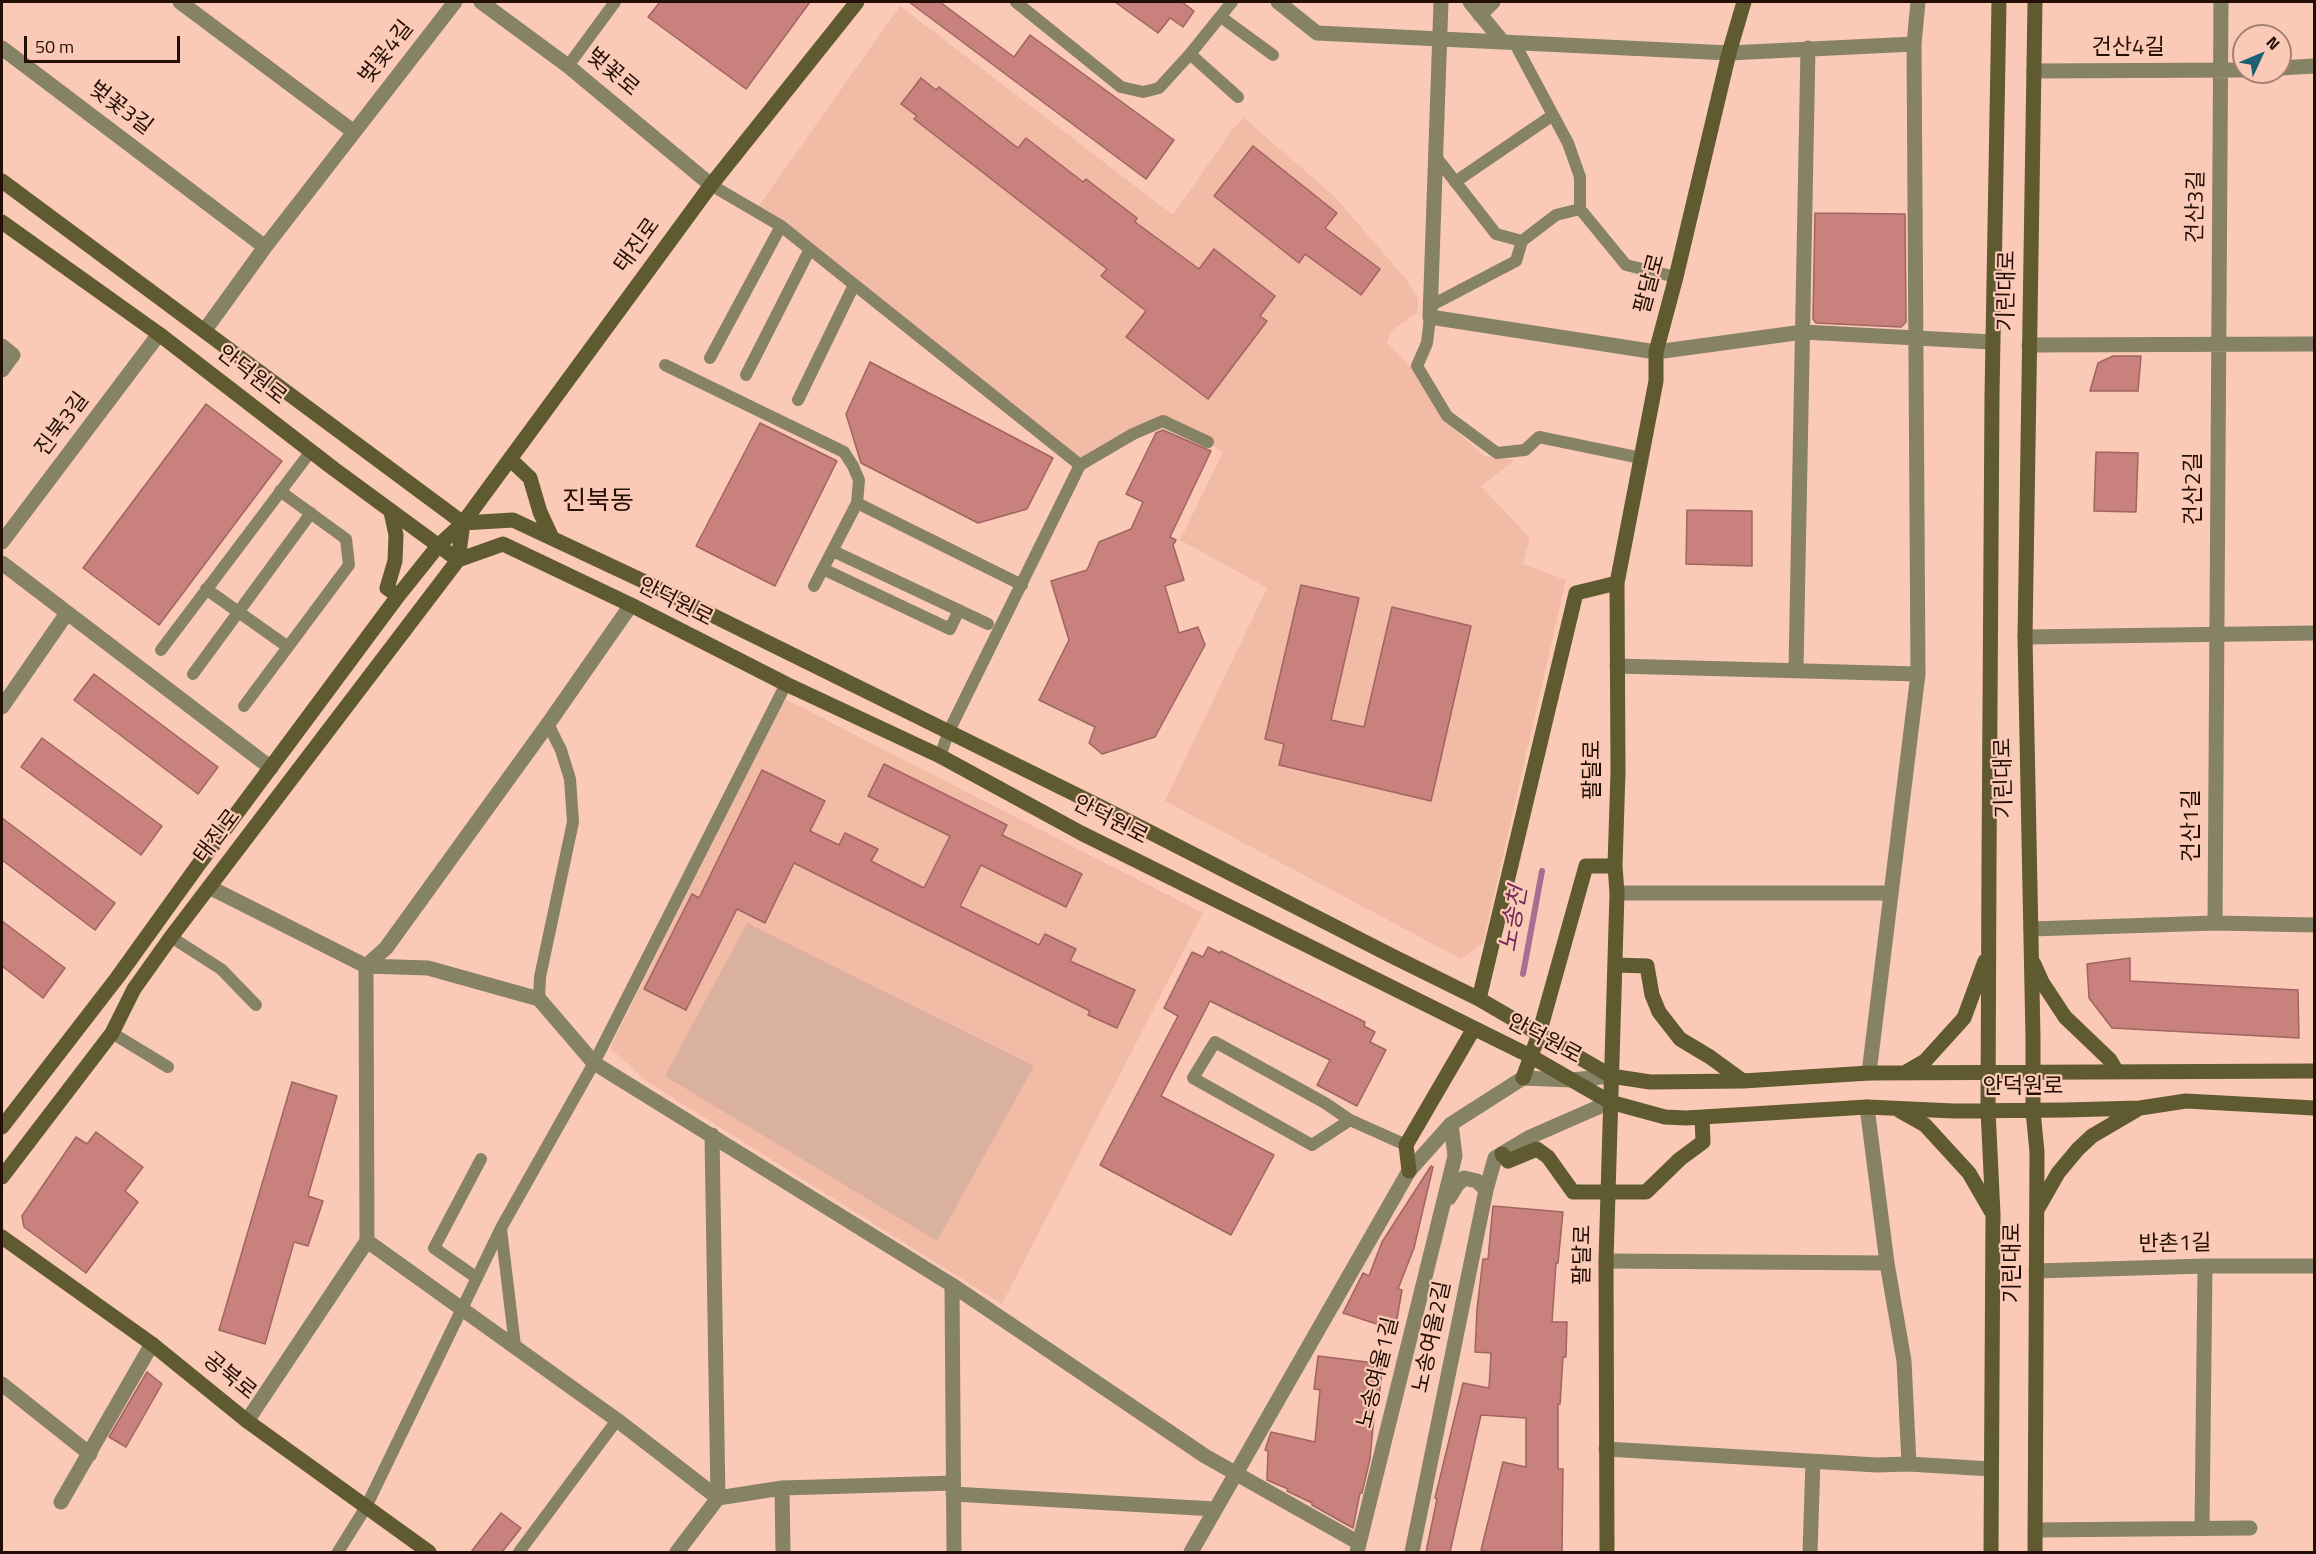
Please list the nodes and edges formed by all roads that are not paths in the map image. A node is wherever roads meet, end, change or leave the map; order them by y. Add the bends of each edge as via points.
1 (180, 2) edge
2 (455, 2) edge
3 (481, 2) edge
4 (615, 2) edge
5 (857, 2) edge
6 (1016, 2) edge
7 (1232, 2) edge
8 (1278, 2) edge
9 (1441, 2) edge
10 (1470, 2) edge
11 (1493, 2) edge
12 (1744, 2) edge
13 (1918, 2) edge
14 (1999, 2) edge
15 (2035, 2) edge
16 (2221, 2) edge
17 (1480, 15) junction
18 (1221, 17) junction
19 (1440, 38) junction
20 (1508, 41) junction
21 (1914, 44) junction
22 (2, 48) edge
23 (1808, 48) junction
24 (1730, 53) junction
25 (1190, 54) junction
26 (1273, 55) dead end
27 (568, 66) junction
28 (2314, 66) edge
29 (2292, 67) edge
30 (2034, 71) junction
31 (2222, 71) junction
32 (2232, 71) edge
33 (1238, 97) dead end
34 (1553, 115) junction
35 (354, 132) junction
36 (1436, 157) junction
37 (2, 181) edge
38 (1455, 182) junction
39 (711, 185) junction
40 (1580, 209) junction
41 (2, 224) edge
42 (781, 226) junction
43 (1522, 241) junction
44 (266, 247) junction
45 (810, 249) junction
46 (1676, 277) junction
47 (854, 285) junction
48 (1430, 311) junction
49 (205, 330) junction
50 (1803, 333) junction
51 (159, 334) junction
52 (1916, 337) junction
53 (1992, 342) junction
54 (2218, 343) junction
55 (2314, 344) edge
56 (2029, 345) junction
57 (2, 346) edge
58 (1656, 352) junction
59 (710, 358) dead end
60 (665, 365) dead end
61 (2, 370) edge
62 (746, 375) dead end
63 (798, 400) dead end
64 (1208, 442) dead end
65 (311, 451) junction
66 (1641, 458) junction
67 (510, 459) junction
68 (1080, 465) junction
69 (280, 490) junction
70 (857, 503) junction
71 (391, 512) junction
72 (311, 513) junction
73 (463, 523) junction
74 (552, 538) junction
75 (2, 542) edge
76 (438, 546) junction
77 (832, 551) junction
78 (458, 560) junction
79 (2, 563) edge
80 (823, 569) junction
81 (1617, 583) junction
82 (1022, 585) junction
83 (814, 586) dead end
84 (206, 589) junction
85 (398, 596) junction
86 (631, 605) junction
87 (959, 610) junction
88 (238, 612) junction
89 (67, 613) junction
90 (988, 624) dead end
91 (2314, 633) edge
92 (2217, 634) junction
93 (2025, 637) junction
94 (288, 647) junction
95 (161, 650) dead end
96 (1617, 666) junction
97 (1796, 669) junction
98 (193, 674) dead end
99 (1918, 674) junction
100 (786, 684) junction
101 (244, 706) dead end
102 (2, 707) edge
103 (548, 724) junction
104 (2216, 729) joint
105 (949, 731) junction
106 (940, 756) junction
107 (271, 768) junction
108 (1615, 866) junction
109 (209, 887) junction
110 (1617, 893) junction
111 (1891, 893) junction
112 (2215, 923) junction
113 (2314, 925) edge
114 (2031, 929) junction
115 (171, 937) junction
116 (1989, 953) junction
117 (2031, 957) junction
118 (1615, 965) junction
119 (366, 966) junction
120 (539, 999) junction
121 (1479, 999) junction
122 (256, 1005) dead end
123 (1473, 1030) junction
124 (112, 1033) junction
125 (1539, 1034) junction
126 (1532, 1057) junction
127 (594, 1063) junction
128 (168, 1067) dead end
129 (2314, 1071) edge
130 (2117, 1072) junction
131 (1869, 1073) junction
132 (1904, 1073) junction
133 (2033, 1073) junction
134 (1989, 1074) junction
135 (1611, 1076) junction
136 (1523, 1078) junction
137 (1572, 1080) junction
138 (1743, 1081) junction
139 (1610, 1102) junction
140 (1867, 1107) junction
141 (2140, 1108) junction
142 (2314, 1108) edge
143 (1897, 1110) junction
144 (1988, 1110) junction
145 (2032, 1111) junction
146 (1702, 1118) junction
147 (1350, 1120) junction
148 (1451, 1124) junction
149 (2, 1127) edge
150 (712, 1135) junction
151 (1406, 1145) junction
152 (1502, 1154) junction
153 (481, 1160) dead end
154 (1409, 1171) junction
155 (2, 1177) edge
156 (1486, 1190) junction
157 (1608, 1193) junction
158 (1444, 1205) junction
159 (2037, 1210) junction
160 (1993, 1214) junction
161 (501, 1228) junction
162 (2, 1237) edge
163 (367, 1241) junction
164 (1606, 1261) junction
165 (1887, 1263) junction
166 (2205, 1266) junction
167 (2314, 1266) edge
168 (2036, 1271) junction
169 (477, 1278) junction
170 (952, 1285) junction
171 (462, 1308) junction
172 (152, 1344) junction
173 (515, 1346) junction
174 (2, 1384) edge
175 (616, 1420) junction
176 (247, 1421) junction
177 (1606, 1449) junction
178 (90, 1454) junction
179 (1813, 1461) junction
180 (1909, 1464) junction
181 (1991, 1469) junction
182 (1235, 1475) junction
183 (782, 1488) junction
184 (953, 1488) junction
185 (718, 1498) junction
186 (61, 1502) dead end
187 (366, 1507) junction
188 (1215, 1509) junction
189 (2202, 1527) junction
190 (2250, 1528) dead end
191 (2035, 1530) junction
192 (1358, 1548) edge
193 (338, 1552) edge
194 (429, 1552) edge
195 (519, 1552) edge
196 (677, 1552) edge
197 (783, 1552) edge
198 (954, 1552) edge
199 (1191, 1552) edge
200 (1412, 1552) edge
201 (1607, 1552) edge
202 (1810, 1552) edge
203 (1991, 1552) edge
204 (2035, 1552) edge

1 - 35 street
2 - 35 street, 벚꽃4길
3 - 27 street, 벚꽃로
4 - 27 lane
5 - 39 street, 태진로
6 - 25 lane via 1121,87 1143,92 1159,88
7 - 18 lane
8 - 19 street via 1317,33
9 - 19 street
10 - 17 street
11 - 17 street
12 - 24 street, 팔달로
13 - 21 street
14 - 53 street, 기린대로
15 - 30 street, 기린대로
16 - 31 street
17 - 20 street
18 - 25 lane
18 - 26 lane
19 - 20 street
19 - 36 street
20 - 24 street
20 - 34 lane
21 - 23 street
21 - 52 street
22 - 44 street, 벚꽃3길
23 - 24 street
23 - 50 street
24 - 46 street, 팔달로
25 - 33 lane
27 - 39 street, 벚꽃로
28 - 29 street
30 - 31 street, 건산4길
30 - 56 street, 기린대로
31 - 32 street, 건산4길
31 - 54 street, 건산3길
34 - 38 lane
34 - 40 lane via 1580,177
35 - 44 street, 벚꽃4길
36 - 38 lane
36 - 48 street
37 - 49 street, 안덕원로
38 - 43 lane via 1496,234
39 - 42 lane
39 - 67 street, 태진로
40 - 43 lane via 1556,215
40 - 46 lane via 1626,265
41 - 51 street, 안덕원로
42 - 45 lane
42 - 59 lane
43 - 48 lane via 1516,261
44 - 49 street, 벚꽃4길
45 - 47 lane
45 - 62 lane
46 - 58 street, 팔달로
47 - 63 lane
47 - 68 lane
48 - 58 street
48 - 66 lane via 1427,343 1417,366 1447,416 1497,453 1525,450 1539,437
49 - 73 street, 안덕원로
50 - 52 street
50 - 58 street
50 - 97 street
51 - 65 street, 안덕원로
51 - 75 street, 진북3길
52 - 53 street
52 - 99 street
53 - 116 street, 기린대로
54 - 55 street
54 - 56 street
54 - 92 street, 건산2길
56 - 93 street, 기린대로
57 - 61 street via 13,355
58 - 66 street, 팔달로 via 1656,381
60 - 70 lane via 843,452 859,480
64 - 68 lane via 1163,422 1133,434
65 - 69 lane
65 - 71 street, 안덕원로
66 - 81 street, 팔달로
67 - 73 street, 태진로
67 - 74 street via 530,477
68 - 82 lane
69 - 72 lane
69 - 84 lane
70 - 77 lane
70 - 82 lane
71 - 76 street, 안덕원로
71 - 85 street via 396,536 395,561 387,588
72 - 88 lane
72 - 94 lane via 346,538 349,565
73 - 74 street, 안덕원로 via 513,520
73 - 76 street, 태진로
73 - 78 street, 태진로
74 - 105 street, 안덕원로
76 - 78 street, 안덕원로
76 - 85 street, 태진로
77 - 80 lane
77 - 87 lane
78 - 86 street, 안덕원로 via 503,544
78 - 109 street, 태진로
79 - 89 street
80 - 83 lane
80 - 87 lane via 950,629
81 - 96 street, 팔달로
81 - 121 street via 1576,593
82 - 105 lane
84 - 88 lane
84 - 95 lane
85 - 107 street, 태진로
86 - 100 street, 안덕원로
86 - 103 street
87 - 90 lane
88 - 94 lane
88 - 98 lane
89 - 102 street
89 - 107 street
91 - 92 street
92 - 93 street
92 - 104 street, 건산2길
93 - 114 street, 기린대로
94 - 101 lane
96 - 97 street
96 - 108 street, 팔달로
97 - 99 street
99 - 111 street
100 - 106 street, 안덕원로
100 - 127 lane
103 - 119 street via 386,948
103 - 120 lane via 570,779 573,822 540,977
104 - 112 street, 건산1길
105 - 106 lane
105 - 121 street, 안덕원로
106 - 123 street, 안덕원로 via 1082,833
107 - 149 street, 태진로
108 - 110 street, 팔달로
108 - 125 street via 1586,866
109 - 115 street, 태진로
109 - 119 street
110 - 111 street
110 - 118 street, 팔달로
111 - 131 street
112 - 113 street
112 - 114 street
114 - 117 street, 기린대로
115 - 122 lane via 221,969
115 - 124 street, 태진로 via 134,989
116 - 132 street via 1964,1018 1925,1061
116 - 134 street, 기린대로
117 - 130 street via 2056,1006 2110,1060
117 - 133 street, 기린대로
118 - 135 street, 팔달로
118 - 138 street via 1647,966 1659,1012 1680,1039
119 - 120 street via 428,968
119 - 163 street
120 - 127 street
121 - 125 street, 안덕원로
123 - 126 street, 안덕원로
123 - 151 street
124 - 128 lane
124 - 155 street, 태진로
125 - 126 street
125 - 135 street, 안덕원로
126 - 136 street
126 - 137 street, 안덕원로
127 - 150 street
127 - 161 lane
129 - 130 street, 안덕원로
130 - 133 street, 안덕원로
131 - 132 street, 안덕원로
131 - 138 street, 안덕원로
132 - 134 street, 안덕원로
133 - 134 street, 안덕원로
133 - 145 street, 기린대로
134 - 144 street, 기린대로
135 - 137 street
135 - 138 street, 안덕원로 via 1650,1082
135 - 139 street, 팔달로
136 - 137 street
136 - 148 street
137 - 139 street, 안덕원로
139 - 146 street, 안덕원로 via 1665,1117
139 - 152 street via 1530,1137
139 - 157 street, 팔달로
140 - 143 street, 안덕원로
140 - 146 street, 안덕원로
140 - 165 street
141 - 142 street, 안덕원로 via 2186,1101
141 - 145 street, 안덕원로
141 - 159 street via 2092,1136 2078,1149 2058,1173
143 - 144 street, 안덕원로
143 - 160 street via 1925,1125 1969,1173
144 - 145 street, 안덕원로
144 - 160 street, 기린대로
145 - 159 street, 기린대로
146 - 157 street via 1703,1142 1646,1192
147 - 147 lane via 1215,1042 1193,1078 1312,1145
147 - 151 lane
148 - 154 street
148 - 158 street, 노송여울1길 via 1455,1156
150 - 170 street
150 - 185 street
151 - 154 street
152 - 156 street, 노송여울2길 via 1495,1158
152 - 157 street via 1508,1161 1537,1149 1548,1157 1573,1192
153 - 169 lane via 434,1248
154 - 182 street
156 - 158 street via 1477,1181 1464,1178
156 - 200 street, 노송여울2길
157 - 164 street, 팔달로
158 - 192 street, 노송여울1길
159 - 168 street, 기린대로
160 - 181 street, 기린대로
161 - 169 lane
161 - 173 lane
162 - 172 street, 공북로
163 - 171 street
163 - 176 street
164 - 165 street
164 - 177 street, 팔달로
165 - 180 street via 1904,1361
166 - 167 street, 반촌1길
166 - 168 street, 반촌1길
166 - 189 street
168 - 191 street, 기린대로
169 - 171 lane
170 - 182 street
170 - 184 street
171 - 173 street
171 - 187 lane
172 - 176 street, 공북로
172 - 178 street
173 - 175 street
174 - 178 street
175 - 185 street
175 - 195 lane
176 - 187 street, 공북로
177 - 179 street
177 - 201 street, 팔달로
178 - 186 street
179 - 180 street
179 - 202 street
180 - 181 street
181 - 203 street, 기린대로
182 - 188 street
182 - 192 street
183 - 184 street
183 - 185 street
183 - 197 street
184 - 188 street
184 - 198 street
185 - 196 street
187 - 193 lane
187 - 194 street, 공북로
188 - 199 street
189 - 190 street
189 - 191 street
191 - 204 street, 기린대로

